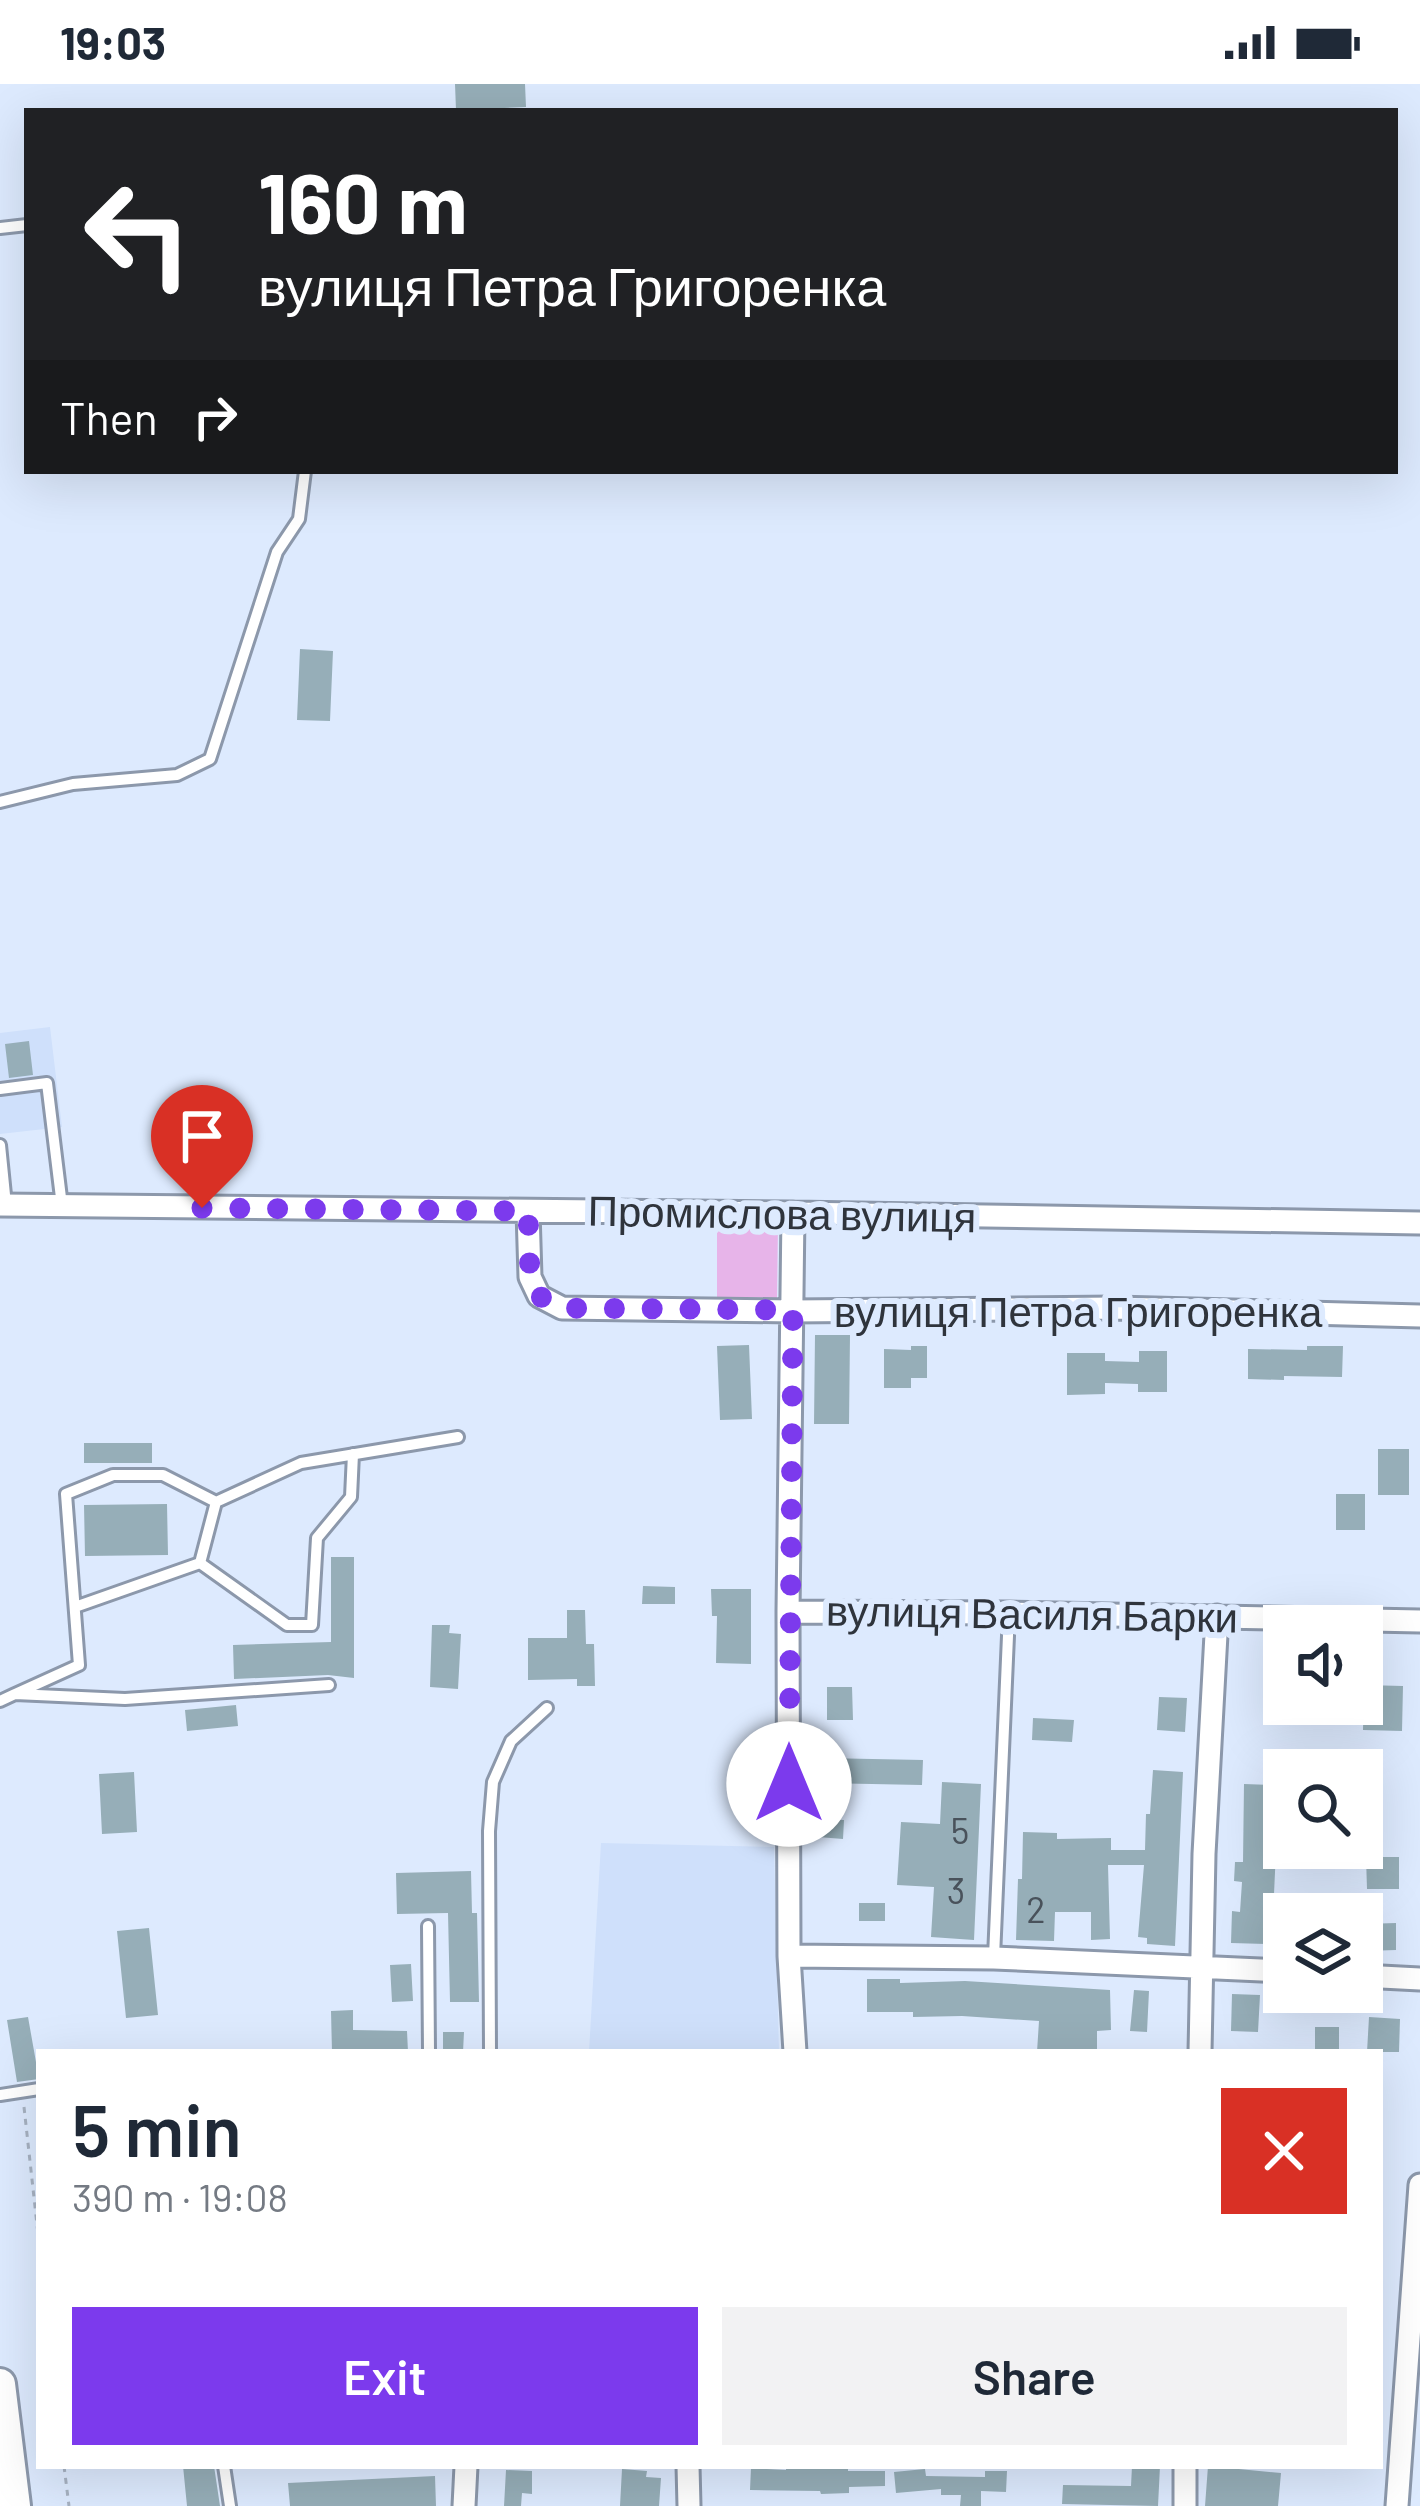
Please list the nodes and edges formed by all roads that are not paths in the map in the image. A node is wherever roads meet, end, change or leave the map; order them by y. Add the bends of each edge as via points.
1 (305, 474) edge
2 (0, 802) edge
3 (0, 1089) edge
4 (0, 1145) edge
5 (3, 1205) edge
6 (62, 1206) junction
7 (528, 1211) junction
8 (793, 1213) junction
9 (1420, 1223) edge
10 (793, 1310) junction
11 (1420, 1316) edge
12 (458, 1437) dead end
13 (353, 1454) junction
14 (216, 1502) junction
15 (200, 1563) junction
16 (75, 1607) junction
17 (788, 1612) junction
18 (1009, 1612) junction
19 (1217, 1616) junction
20 (1420, 1621) edge
21 (329, 1685) dead end
22 (15, 1694) junction
23 (0, 1701) edge
24 (547, 1708) dead end
25 (428, 1926) dead end
26 (789, 1956) junction
27 (994, 1958) junction
28 (1204, 1965) junction
29 (1263, 1969) edge
30 (1383, 1977) edge
31 (1420, 1979) edge
32 (429, 2049) edge
33 (490, 2049) edge
34 (795, 2049) edge
35 (1201, 2049) edge
36 (36, 2090) edge
37 (0, 2095) edge
38 (1420, 2185) edge
39 (1383, 2389) edge
40 (1413, 2390) edge
41 (1, 2399) edge
42 (224, 2469) edge
43 (466, 2469) edge
44 (688, 2469) edge
45 (1185, 2469) edge
46 (15, 2506) edge
47 (230, 2506) edge
48 (464, 2506) edge
49 (688, 2506) edge
50 (1185, 2506) edge
51 (1397, 2506) edge

1 - 2 lane via 299,519 278,552 210,759 176,775 73,784
3 - 6 lane via 46,1083
4 - 5 lane
5 - 6 street, Промислова вулиця
6 - 7 street, Промислова вулиця
7 - 8 street, Промислова вулиця
7 - 10 street, вулиця Петра Григоренка via 530,1277 539,1296 562,1308
8 - 9 street, Промислова вулиця
8 - 10 street
10 - 11 street, вулиця Петра Григоренка
10 - 17 street
12 - 13 lane
13 - 14 lane via 301,1463
13 - 15 lane via 351,1497 317,1538 312,1625 287,1625
14 - 15 lane
14 - 16 lane via 163,1475 113,1475 66,1494
15 - 16 lane
16 - 22 lane via 79,1666
17 - 18 street, вулиця Василя Барки
17 - 26 street
18 - 19 street, вулиця Василя Барки
18 - 27 lane
19 - 20 street, вулиця Василя Барки
19 - 28 street
21 - 22 lane via 125,1700
22 - 23 lane
24 - 33 lane via 511,1741 493,1782
25 - 32 lane
26 - 27 street
26 - 34 street
27 - 28 street
28 - 29 street
28 - 35 street
30 - 31 street
36 - 37 lane
38 - 40 street
39 - 40 street
40 - 51 street
41 - 46 main road
42 - 47 lane
43 - 48 street
44 - 49 street
45 - 50 street

